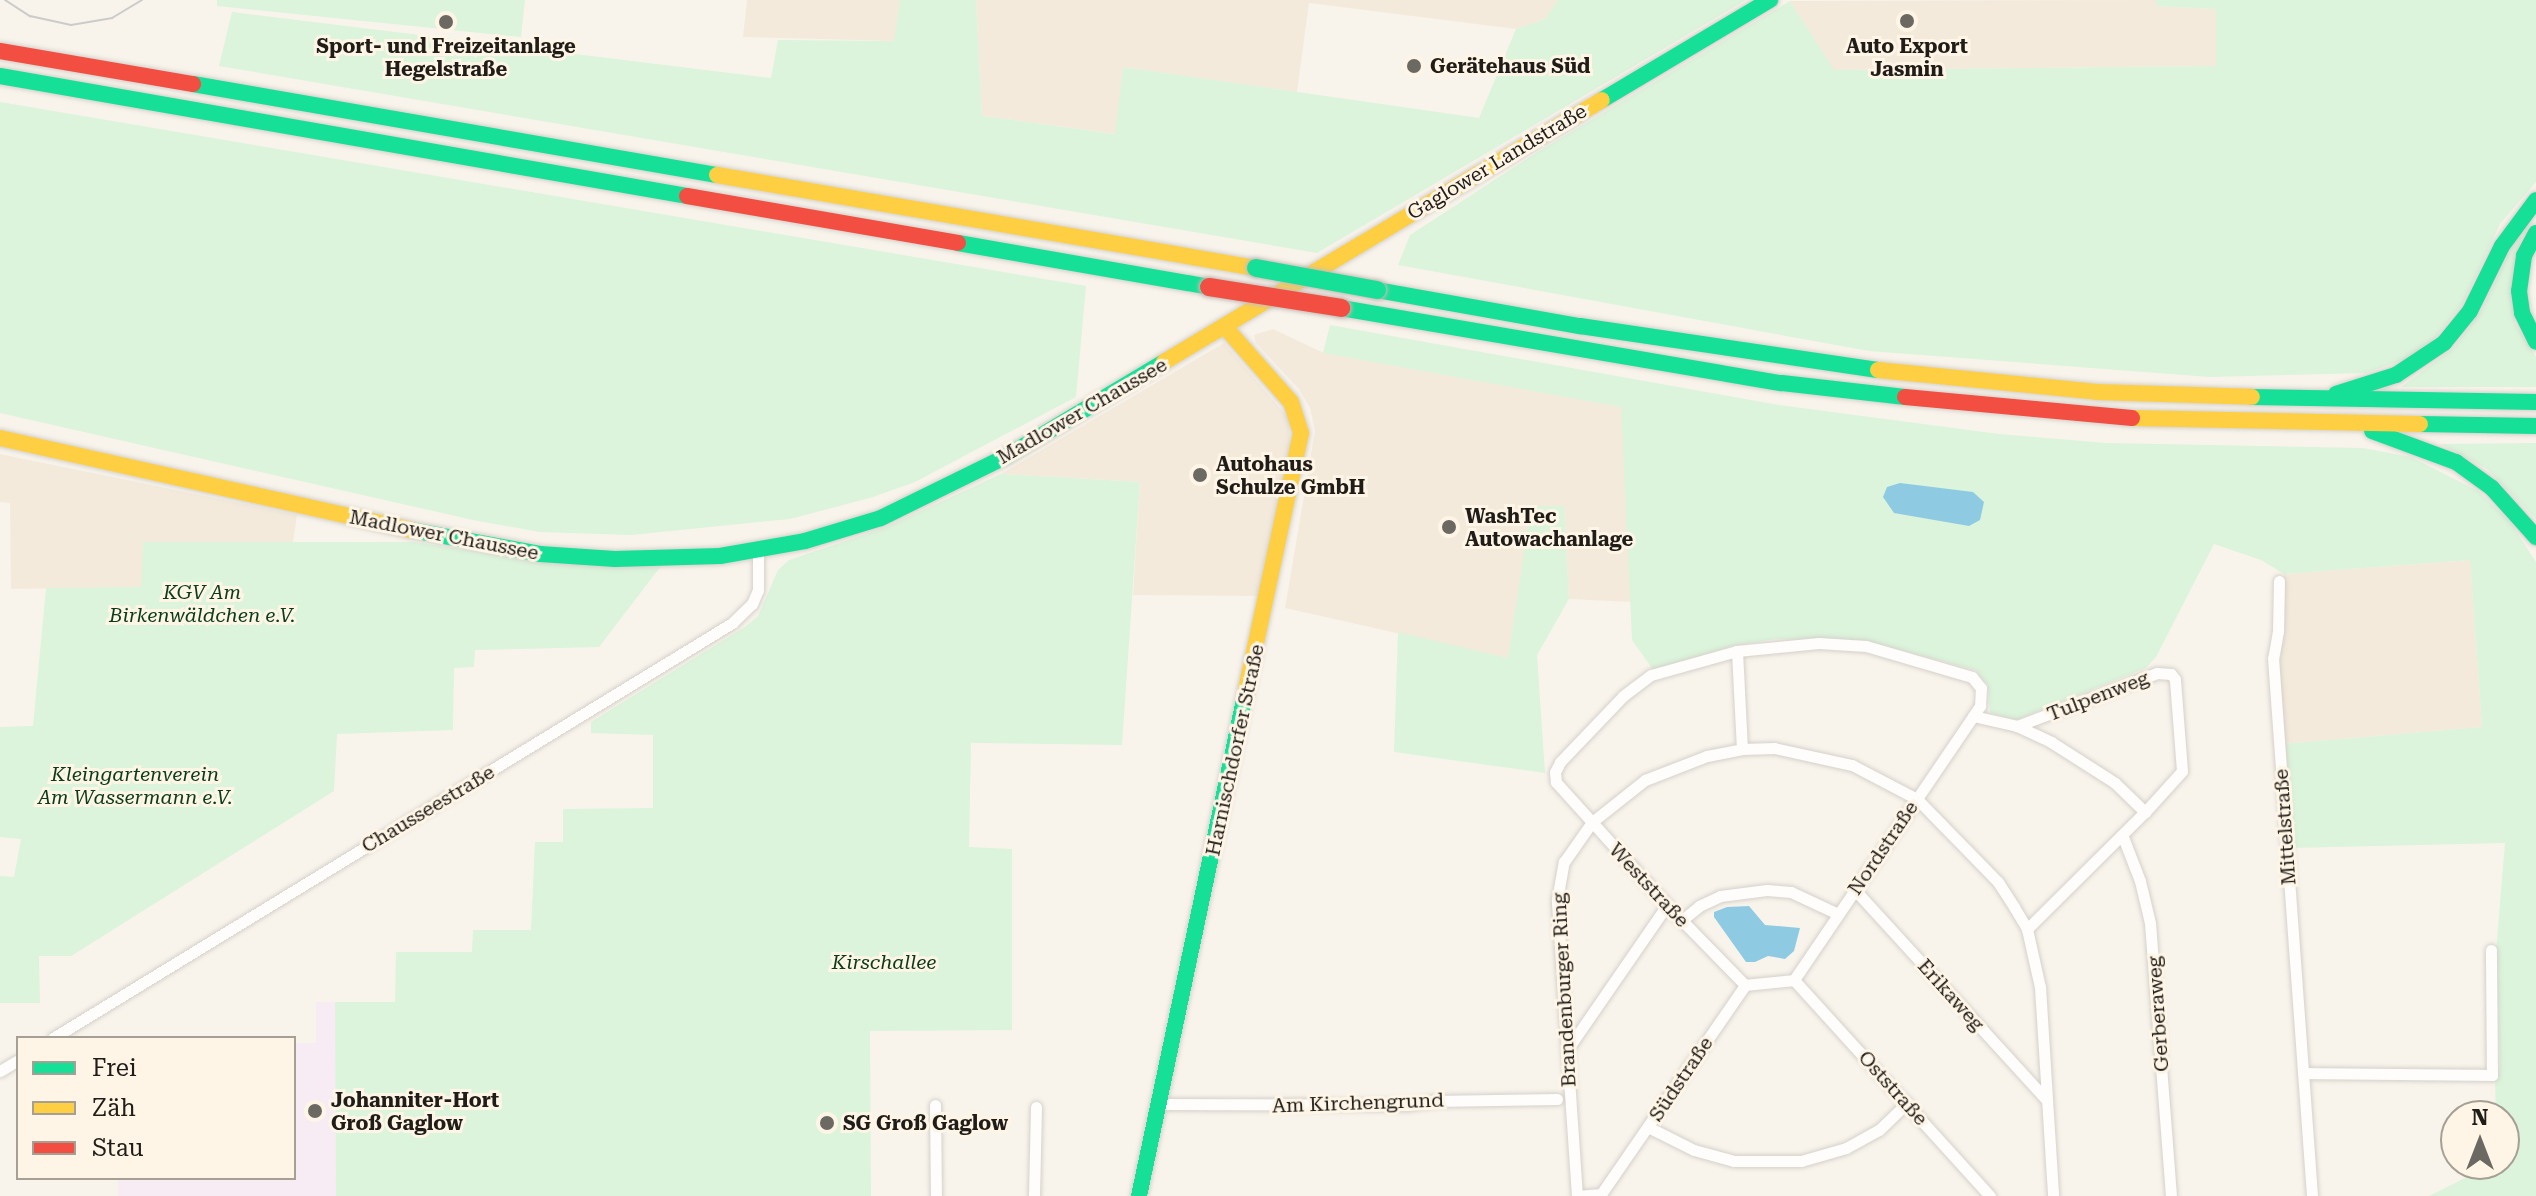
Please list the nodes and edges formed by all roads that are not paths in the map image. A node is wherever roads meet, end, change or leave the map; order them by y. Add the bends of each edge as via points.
1 (1770, 0) edge
2 (0, 51) edge
3 (0, 76) edge
4 (2536, 200) edge
5 (2536, 233) edge
6 (1225, 327) junction
7 (2536, 342) edge
8 (2313, 400) junction
9 (2536, 402) edge
10 (2353, 425) junction
11 (2536, 426) edge
12 (0, 438) edge
13 (2536, 537) edge
14 (758, 551) junction
15 (2279, 581) dead end
16 (1737, 651) junction
17 (1973, 716) junction
18 (2017, 726) junction
19 (1742, 749) junction
20 (1917, 799) junction
21 (2145, 812) junction
22 (1592, 822) junction
23 (2123, 837) junction
24 (1855, 890) junction
25 (1667, 905) junction
26 (1838, 914) junction
27 (1682, 920) junction
28 (2027, 929) junction
29 (2491, 950) dead end
30 (1794, 980) junction
31 (1745, 985) junction
32 (56, 1036) edge
33 (1567, 1050) junction
34 (2303, 1073) junction
35 (1557, 1099) dead end
36 (2047, 1100) junction
37 (1907, 1103) junction
38 (1159, 1104) junction
39 (935, 1105) dead end
40 (1036, 1107) dead end
41 (1648, 1127) junction
42 (936, 1196) edge
43 (1034, 1196) edge
44 (1139, 1196) edge
45 (1577, 1196) edge
46 (1990, 1196) edge
47 (2053, 1196) edge
48 (2171, 1196) edge
49 (2312, 1196) edge

1 - 6 main road, Gaglower Landstraße
2 - 8 main road, bridge via 1610,331 1927,377 2097,392
3 - 10 main road, bridge via 1782,383 2108,417
4 - 8 main road via 2502,246 2470,311 2431,355 2396,375
5 - 7 main road via 2524,256 2519,291 2522,313
6 - 14 main road, Madlower Chaussee via 1020,449 929,496 842,531
6 - 38 main road, Harnischdorfer Straße via 1283,391 1301,433
8 - 9 main road
10 - 11 main road
10 - 13 main road via 2456,462 2492,488
12 - 14 main road, Madlower Chaussee via 471,544 615,559
14 - 32 street, Chausseestraße via 758,590 732,623
15 - 34 street, Mittelstraße via 2273,658
16 - 17 street via 1819,643 1866,646 1972,677 1982,696
16 - 19 street
16 - 22 street, Weststraße via 1651,675 1623,696 1560,762 1556,782
17 - 18 street, Tulpenweg
17 - 20 street, Nordstraße
18 - 21 street, Tulpenweg via 2115,783
18 - 21 street, Tulpenweg via 2157,673 2171,674 2182,771
19 - 20 street, Brandenburger Ring via 1774,748 1840,761
19 - 22 street, Brandenburger Ring via 1668,768
20 - 24 street, Nordstraße
20 - 28 street, Brandenburger Ring via 1998,882
21 - 23 street, Tulpenweg
22 - 25 street, Weststraße
22 - 33 street, Brandenburger Ring via 1574,843 1558,878
23 - 28 street, Tulpenweg
23 - 48 street, Gerberaweg via 2150,923
24 - 26 street, Nordstraße
24 - 36 street, Erikaweg
25 - 27 street, Weststraße
25 - 33 street
26 - 27 street via 1791,892 1767,890 1720,896
26 - 30 street, Nordstraße
27 - 31 street, Weststraße
28 - 36 street, Brandenburger Ring via 2040,987
29 - 34 street via 2492,1075
30 - 31 street
30 - 37 street, Oststraße
31 - 41 street, Südstraße
33 - 45 street, Brandenburger Ring
34 - 49 street, Mittelstraße
35 - 38 street, Am Kirchengrund
36 - 47 street, Brandenburger Ring
37 - 41 street via 1879,1130 1846,1148 1801,1161 1734,1161 1694,1150
37 - 46 street, Oststraße
38 - 44 main road, Harnischdorfer Straße
39 - 42 street
40 - 43 street
41 - 45 street, Südstraße via 1601,1194

